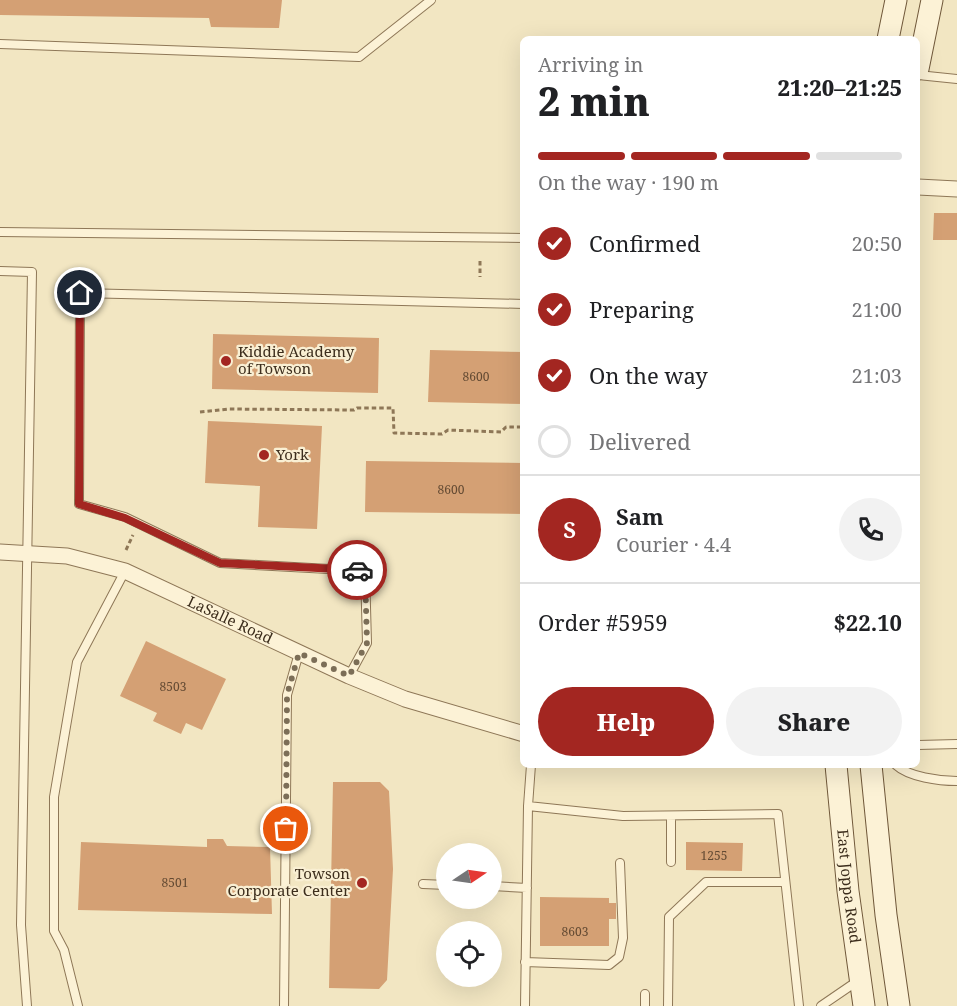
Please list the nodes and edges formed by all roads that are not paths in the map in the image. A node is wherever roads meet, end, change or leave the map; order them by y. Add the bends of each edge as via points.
1 (431, 0) edge
2 (896, 0) edge
3 (932, 0) edge
4 (889, 36) edge
5 (0, 44) edge
6 (920, 59) edge
7 (920, 75) edge
8 (957, 79) edge
9 (920, 187) edge
10 (957, 189) edge
11 (0, 232) edge
12 (520, 238) edge
13 (0, 271) edge
14 (520, 304) edge
15 (0, 552) edge
16 (26, 553) junction
17 (125, 571) junction
18 (299, 653) junction
19 (349, 676) junction
20 (520, 733) edge
21 (957, 744) edge
22 (920, 745) edge
23 (531, 768) edge
24 (836, 768) edge
25 (871, 768) edge
26 (899, 768) edge
27 (957, 781) edge
28 (528, 806) junction
29 (671, 817) junction
30 (671, 862) dead end
31 (620, 863) dead end
32 (784, 882) junction
33 (423, 884) dead end
34 (436, 885) edge
35 (502, 887) edge
36 (527, 888) junction
37 (525, 962) junction
38 (860, 979) junction
39 (645, 994) dead end
40 (27, 1006) edge
41 (78, 1006) edge
42 (284, 1006) edge
43 (525, 1006) edge
44 (645, 1006) edge
45 (668, 1006) edge
46 (800, 1006) edge
47 (821, 1006) edge
48 (864, 1006) edge
49 (899, 1006) edge

1 - 5 lane via 359,57
2 - 4 main road
3 - 6 main road
7 - 8 lane
9 - 10 street
11 - 12 lane
13 - 16 lane via 32,272
14 - 19 lane via 80,293 79,504 138,524 220,563 365,571 367,643
15 - 16 street, LaSalle Road
16 - 17 street, LaSalle Road via 87,559
16 - 40 lane via 21,925
17 - 18 street, LaSalle Road
17 - 41 lane via 77,662 54,797 54,931 64,950
18 - 19 street, LaSalle Road
18 - 42 lane via 287,695
19 - 20 street, LaSalle Road via 405,699
21 - 22 lane
23 - 28 lane
24 - 38 main road, East Joppa Road
25 - 49 main road
26 - 27 lane via 933,779
28 - 29 lane
28 - 36 lane
29 - 30 lane
29 - 32 lane via 778,814
31 - 37 lane via 623,938 619,957 609,965
32 - 45 lane via 706,882 669,917
32 - 46 lane
33 - 34 lane
35 - 36 lane
36 - 37 lane
37 - 43 lane
38 - 47 lane
38 - 48 main road, East Joppa Road
39 - 44 lane

